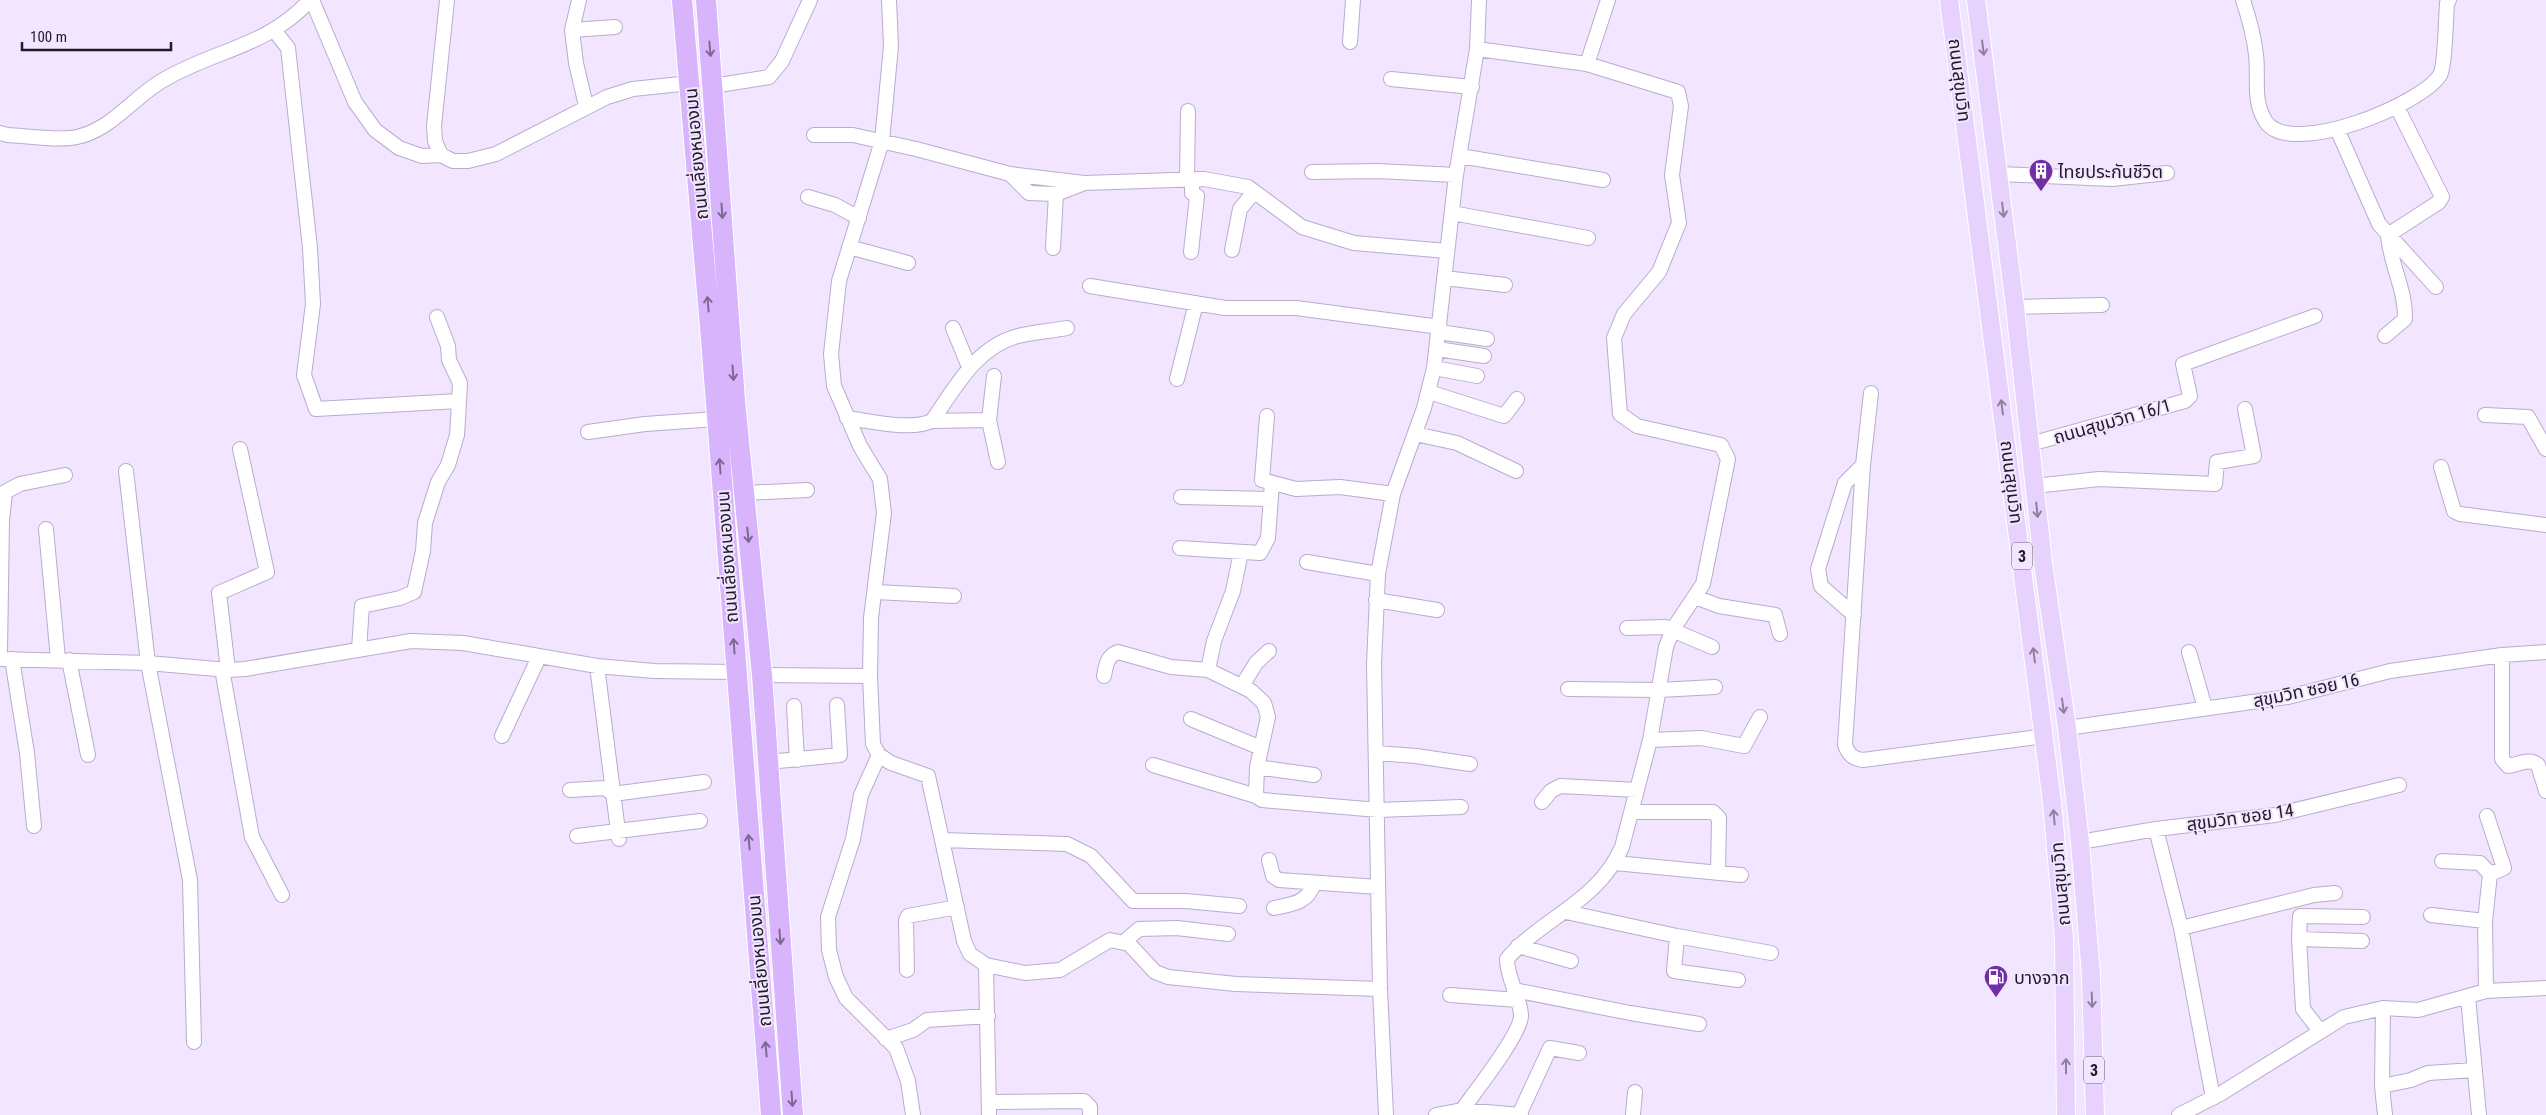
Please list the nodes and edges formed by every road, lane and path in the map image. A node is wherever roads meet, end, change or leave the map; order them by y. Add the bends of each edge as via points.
1 (447, 0) edge
2 (579, 0) edge
3 (682, 0) edge
4 (706, 0) edge
5 (810, 0) edge
6 (889, 0) edge
7 (1353, 0) edge
8 (1479, 0) edge
9 (1608, 0) edge
10 (1949, 0) edge
11 (1976, 0) edge
12 (2243, 0) edge
13 (2449, 0) edge
14 (305, 2) edge
15 (615, 26) dead end
16 (274, 30) junction
17 (572, 30) junction
18 (1350, 42) dead end
19 (1477, 49) junction
20 (1587, 64) junction
21 (1391, 79) dead end
22 (690, 84) junction
23 (713, 86) junction
24 (1472, 86) junction
25 (586, 106) junction
26 (2397, 107) junction
27 (1188, 111) dead end
28 (2337, 129) junction
29 (0, 132) edge
30 (814, 135) dead end
31 (882, 141) junction
32 (442, 155) junction
33 (1460, 156) junction
34 (1312, 172) dead end
35 (2167, 173) dead end
36 (1010, 174) junction
37 (1999, 174) junction
38 (1456, 175) junction
39 (1190, 180) junction
40 (1603, 180) dead end
41 (1084, 183) junction
42 (1254, 192) junction
43 (1056, 194) junction
44 (808, 197) dead end
45 (1452, 213) junction
46 (859, 218) junction
47 (2388, 235) junction
48 (1588, 238) dead end
49 (850, 247) junction
50 (1053, 248) dead end
51 (1232, 250) dead end
52 (1447, 251) junction
53 (1191, 252) dead end
54 (908, 264) dead end
55 (1444, 278) junction
56 (1505, 285) dead end
57 (1090, 286) dead end
58 (2436, 287) dead end
59 (1196, 304) junction
60 (2102, 305) dead end
61 (2015, 307) junction
62 (2315, 316) dead end
63 (437, 317) dead end
64 (953, 328) dead end
65 (1067, 328) dead end
66 (1439, 329) junction
67 (2385, 336) dead end
68 (1487, 339) dead end
69 (1436, 350) junction
70 (1484, 356) dead end
71 (970, 367) junction
72 (1434, 368) junction
73 (994, 376) dead end
74 (1477, 376) dead end
75 (1177, 380) dead end
76 (1429, 392) junction
77 (1871, 393) dead end
78 (1517, 399) dead end
79 (460, 401) junction
80 (2245, 409) dead end
81 (1267, 416) dead end
82 (2485, 416) dead end
83 (847, 418) junction
84 (717, 420) junction
85 (990, 420) junction
86 (932, 421) junction
87 (588, 432) dead end
88 (1415, 434) junction
89 (2030, 444) junction
90 (240, 449) dead end
91 (2546, 449) edge
92 (998, 462) dead end
93 (1863, 465) junction
94 (2441, 467) dead end
95 (126, 471) dead end
96 (1516, 471) dead end
97 (65, 476) dead end
98 (1272, 484) junction
99 (2034, 486) junction
100 (806, 490) dead end
101 (744, 493) junction
102 (1393, 494) junction
103 (1181, 497) dead end
104 (1271, 499) junction
105 (2546, 525) edge
106 (46, 529) dead end
107 (1180, 548) dead end
108 (1241, 552) junction
109 (1307, 562) dead end
110 (1378, 574) junction
111 (876, 592) junction
112 (954, 596) dead end
113 (1695, 597) junction
114 (1376, 600) junction
115 (1437, 610) dead end
116 (1854, 615) junction
117 (1627, 628) dead end
118 (1673, 629) junction
119 (1780, 634) dead end
120 (1712, 647) dead end
121 (358, 649) junction
122 (0, 650) edge
123 (1269, 651) dead end
124 (2189, 652) dead end
125 (2546, 652) edge
126 (2502, 655) junction
127 (539, 657) junction
128 (6, 659) edge
129 (63, 659) junction
130 (148, 663) junction
131 (597, 666) junction
132 (225, 670) junction
133 (1208, 670) junction
134 (736, 672) junction
135 (762, 675) junction
136 (870, 676) junction
137 (1104, 676) dead end
138 (1242, 686) junction
139 (1715, 687) dead end
140 (1568, 689) dead end
141 (1659, 690) junction
142 (838, 705) dead end
143 (794, 706) dead end
144 (2205, 708) junction
145 (1760, 717) dead end
146 (1191, 719) dead end
147 (2067, 728) junction
148 (502, 736) dead end
149 (2045, 736) junction
150 (1650, 740) junction
151 (1261, 748) junction
152 (1376, 753) junction
153 (88, 755) dead end
154 (879, 755) junction
155 (798, 760) junction
156 (768, 762) junction
157 (1470, 764) dead end
158 (1154, 765) dead end
159 (1257, 767) junction
160 (1314, 775) dead end
161 (704, 782) dead end
162 (2399, 785) dead end
163 (570, 790) dead end
164 (1637, 790) junction
165 (2546, 792) edge
166 (613, 794) junction
167 (1256, 796) junction
168 (1542, 802) dead end
169 (1460, 807) dead end
170 (1378, 810) junction
171 (1632, 812) junction
172 (2487, 816) dead end
173 (700, 821) dead end
174 (34, 826) dead end
175 (2156, 829) junction
176 (618, 835) junction
177 (577, 836) dead end
178 (942, 840) junction
179 (2080, 842) junction
180 (1269, 860) dead end
181 (2442, 861) dead end
182 (1615, 863) junction
183 (1718, 873) junction
184 (2490, 874) junction
185 (1741, 875) dead end
186 (1314, 883) junction
187 (1378, 887) junction
188 (777, 889) junction
189 (753, 891) junction
190 (2335, 893) dead end
191 (282, 895) dead end
192 (1238, 906) dead end
193 (957, 907) junction
194 (1274, 908) dead end
195 (1566, 912) junction
196 (2431, 915) dead end
197 (2363, 917) dead end
198 (2486, 921) junction
199 (2181, 928) junction
200 (1228, 934) dead end
201 (1677, 936) junction
202 (2299, 939) junction
203 (2362, 941) dead end
204 (1124, 942) junction
205 (1518, 946) junction
206 (1771, 953) dead end
207 (1571, 961) dead end
208 (986, 965) junction
209 (908, 970) dead end
210 (1738, 980) dead end
211 (2546, 988) edge
212 (1380, 990) junction
213 (2486, 991) junction
214 (1516, 995) junction
215 (1450, 996) dead end
216 (2468, 996) junction
217 (2383, 1008) junction
218 (988, 1016) junction
219 (1699, 1024) dead end
220 (2320, 1031) junction
221 (886, 1038) junction
222 (194, 1042) dead end
223 (1578, 1054) dead end
224 (2475, 1070) junction
225 (2382, 1086) junction
226 (1635, 1092) dead end
227 (2213, 1098) junction
228 (989, 1108) edge
229 (1462, 1110) junction
230 (771, 1115) edge
231 (793, 1115) edge
232 (913, 1115) edge
233 (1090, 1115) edge
234 (1386, 1115) edge
235 (1436, 1115) edge
236 (1520, 1115) edge
237 (1633, 1115) edge
238 (2066, 1115) edge
239 (2095, 1115) edge
240 (2179, 1115) edge
241 (2385, 1115) edge
242 (2479, 1115) edge

1 - 32 street via 434,126 435,142
2 - 17 street
3 - 22 highway, ถนนเลี่ยงหนองมน
4 -> 23 highway, ถนนเลี่ยงหนองมน
5 - 23 street via 782,61 769,78
6 - 31 street via 891,46
7 - 18 street
8 - 19 street
9 - 20 street
149 -> 10 main road, ถนนสุขุมวิท / 3
11 -> 37 main road, ถนนสุขุมวิท / 3
12 - 28 street via 2250,19 2256,57 2256,97 2266,122 2281,134 2308,135
13 - 26 street via 2441,74 2426,89
14 - 16 street
14 - 32 street via 329,43 355,102 375,130 400,148 422,156
15 - 17 street
16 - 29 street via 164,79 110,122 76,137
16 - 79 street via 288,48 291,67 312,294 304,375 316,409
17 - 25 street
19 - 20 street
19 - 24 street
20 - 113 street via 1678,92 1681,106 1672,175 1679,223 1659,272 1624,314 1614,338 1620,414 1637,426 1721,445 1728,459 1702,584
21 - 24 street
22 - 25 street via 633,89
84 -> 22 highway, ถนนเลี่ยงหนองมน
23 -> 101 highway, ถนนเลี่ยงหนองมน
24 - 33 street
25 - 32 street via 496,154 468,161 453,161
26 - 28 street
26 - 47 street via 2442,197
27 - 39 street
28 - 47 street via 2379,224
30 - 31 street via 853,135
31 - 36 street
31 - 46 street
33 - 38 street
33 - 40 street
34 - 38 street via 1378,170
35 - 37 street via 2112,179
36 - 41 street
36 - 43 street via 1029,193
37 -> 61 main road, ถนนสุขุมวิท / 3
38 - 45 street
39 - 41 street
39 - 42 street via 1248,187
39 - 53 street via 1192,193 1197,196
41 - 43 street
42 - 51 street via 1240,209
42 - 52 street via 1302,227 1318,232 1354,243
43 - 50 street
44 - 46 street via 835,205
45 - 48 street
45 - 52 street
46 - 49 street
47 - 58 street
47 - 67 street via 2389,251 2405,309 2404,319
49 - 54 street
49 - 83 street via 839,281 831,354 834,386
52 - 55 street
55 - 56 street
55 - 66 street
57 - 59 street
59 - 66 street via 1250,310 1296,308
59 - 75 street
60 - 61 street
61 - 89 main road, ถนนสุขุมวิท / 3
62 - 89 street, ถนนสุขุมวิท 16/1 via 2183,364 2190,396 2185,401
63 - 79 street via 448,346 449,360 460,383
64 - 71 street
65 - 71 street via 1008,340 986,352
66 - 68 street
66 - 69 street
69 - 70 street
69 - 72 street
71 - 86 street
72 - 74 street
72 - 76 street
73 - 85 street
76 - 78 street via 1504,416
76 - 88 street
77 - 93 street
79 - 121 street via 457,435 427,516 414,592 362,606
80 - 99 street via 2254,456 2217,462 2215,484 2099,479
81 - 98 street via 1262,480
82 - 91 street via 2528,418
83 - 86 street via 897,424
83 - 111 street via 880,479 884,513
84 - 87 street via 645,424
134 -> 84 highway, ถนนเลี่ยงหนองมน
85 - 86 street
85 - 92 street
88 - 96 street via 1457,442
88 - 102 street
89 - 99 main road, ถนนสุขุมวิท / 3
90 - 132 street via 267,572 218,593
93 - 116 street
93 - 116 street via 1846,483 1818,569 1821,586
94 - 105 street via 2454,511
95 - 130 street
97 - 122 street via 20,484 5,492
98 - 102 street via 1296,489 1340,487
98 - 104 street
99 -> 147 main road, ถนนสุขุมวิท / 3
100 - 101 street
101 -> 135 highway, ถนนเลี่ยงหนองมน
102 - 110 street
103 - 104 street
104 - 108 street via 1268,538 1260,553
106 - 129 street
107 - 108 street
108 - 133 street via 1233,591 1214,642
109 - 110 street
110 - 114 street
111 - 112 street
111 - 136 street
113 - 118 street
113 - 119 street via 1719,606 1775,615
114 - 115 street
114 - 152 street
116 - 149 street via 1845,745 1853,758 1863,760
117 - 118 street
118 - 120 street
118 - 141 street via 1666,647
121 - 127 street via 411,642 463,642
121 - 132 street
123 - 138 street via 1256,662
124 - 144 street
125 - 126 street, สุขุมวิท ซอย 16
126 - 144 street, สุขุมวิท ซอย 16 via 2390,671 2288,697
126 - 165 street via 2502,759 2508,766 2535,762
127 - 131 street
127 - 148 street
128 - 129 street
128 - 174 street via 27,753
129 - 130 street
129 - 153 street
130 - 132 street
130 - 222 street via 190,880
131 - 134 street via 654,671
131 - 166 street
132 - 191 street via 252,837
133 - 137 street via 1171,667 1118,652 1111,655 1106,663
133 - 138 street
189 -> 134 highway, ถนนเลี่ยงหนองมน
135 - 136 street
135 - 156 highway, ถนนเลี่ยงหนองมน
136 - 154 street via 873,744
138 - 151 street via 1264,703 1268,717
139 - 141 street
140 - 141 street
141 - 150 street
142 - 155 street via 840,755
143 - 155 street
144 - 147 street, สุขุมวิท ซอย 16
145 - 150 street via 1744,746 1701,738
146 - 151 street
147 - 179 main road, ถนนสุขุมวิท / 3
238 -> 149 main road, ถนนสุขุมวิท / 3 via 2063,920
150 - 164 street
151 - 159 street
152 - 157 street
152 - 170 street
154 - 178 street via 891,763 928,776
154 - 221 street via 861,795 853,839 828,917 829,950 846,998
155 - 156 street
156 - 188 highway, ถนนเลี่ยงหนองมน
158 - 167 street
159 - 160 street
159 - 167 street
161 - 166 street
162 - 175 street, สุขุมวิท ซอย 14 via 2275,815
163 - 166 street via 605,788
164 - 168 street via 1560,786
164 - 171 street
166 - 176 street
167 - 170 street via 1262,800
169 - 170 street
170 - 187 street
171 - 182 street
171 - 183 street via 1717,814
172 - 184 street via 2504,868
173 - 176 street
175 - 179 street, สุขุมวิท ซอย 14
175 - 199 street
176 - 177 street
178 - 192 street via 1067,844 1091,856 1133,901 1186,901
178 - 193 street
179 -> 239 main road, ถนนสุขุมวิท / 3 via 2091,975
180 - 186 street via 1273,876 1279,880
181 - 184 street via 2480,863
182 - 183 street
182 - 195 street via 1596,887
183 - 185 street
184 - 198 street
186 - 187 street
186 - 194 street via 1310,894 1297,903
187 - 212 street
188 - 189 highway
188 -> 231 highway, ถนนเลี่ยงหนองมน
230 -> 189 highway, ถนนเลี่ยงหนองมน
190 - 199 street via 2314,895
193 - 208 street via 970,954
193 - 209 street via 908,916
195 - 201 street
195 - 205 street
196 - 198 street
197 - 202 street via 2300,916
198 - 213 street
199 - 227 street
200 - 204 street via 1177,928 1139,930
201 - 206 street
201 - 210 street via 1674,971
202 - 203 street
202 - 220 street via 2303,1009
204 - 208 street via 1110,940 1060,970 1025,973
204 - 212 street via 1155,972 1168,978
205 - 207 street
205 - 214 street via 1507,959 1507,971
208 - 218 street
211 - 213 street
212 - 234 street
213 - 216 street
214 - 215 street
214 - 219 street
214 - 229 street via 1522,1018 1519,1028
216 - 217 street via 2418,1010
216 - 224 street
217 - 220 street via 2344,1017
217 - 225 street
218 - 221 street via 926,1020 914,1030
218 - 228 street
220 - 227 street
221 - 232 street via 896,1048 908,1081
223 - 236 street via 1550,1048
224 - 225 street via 2428,1073
224 - 242 street
225 - 241 street
226 - 237 street
227 - 240 street
228 - 233 street via 1084,1101 1090,1107
229 - 235 street
229 - 236 street

